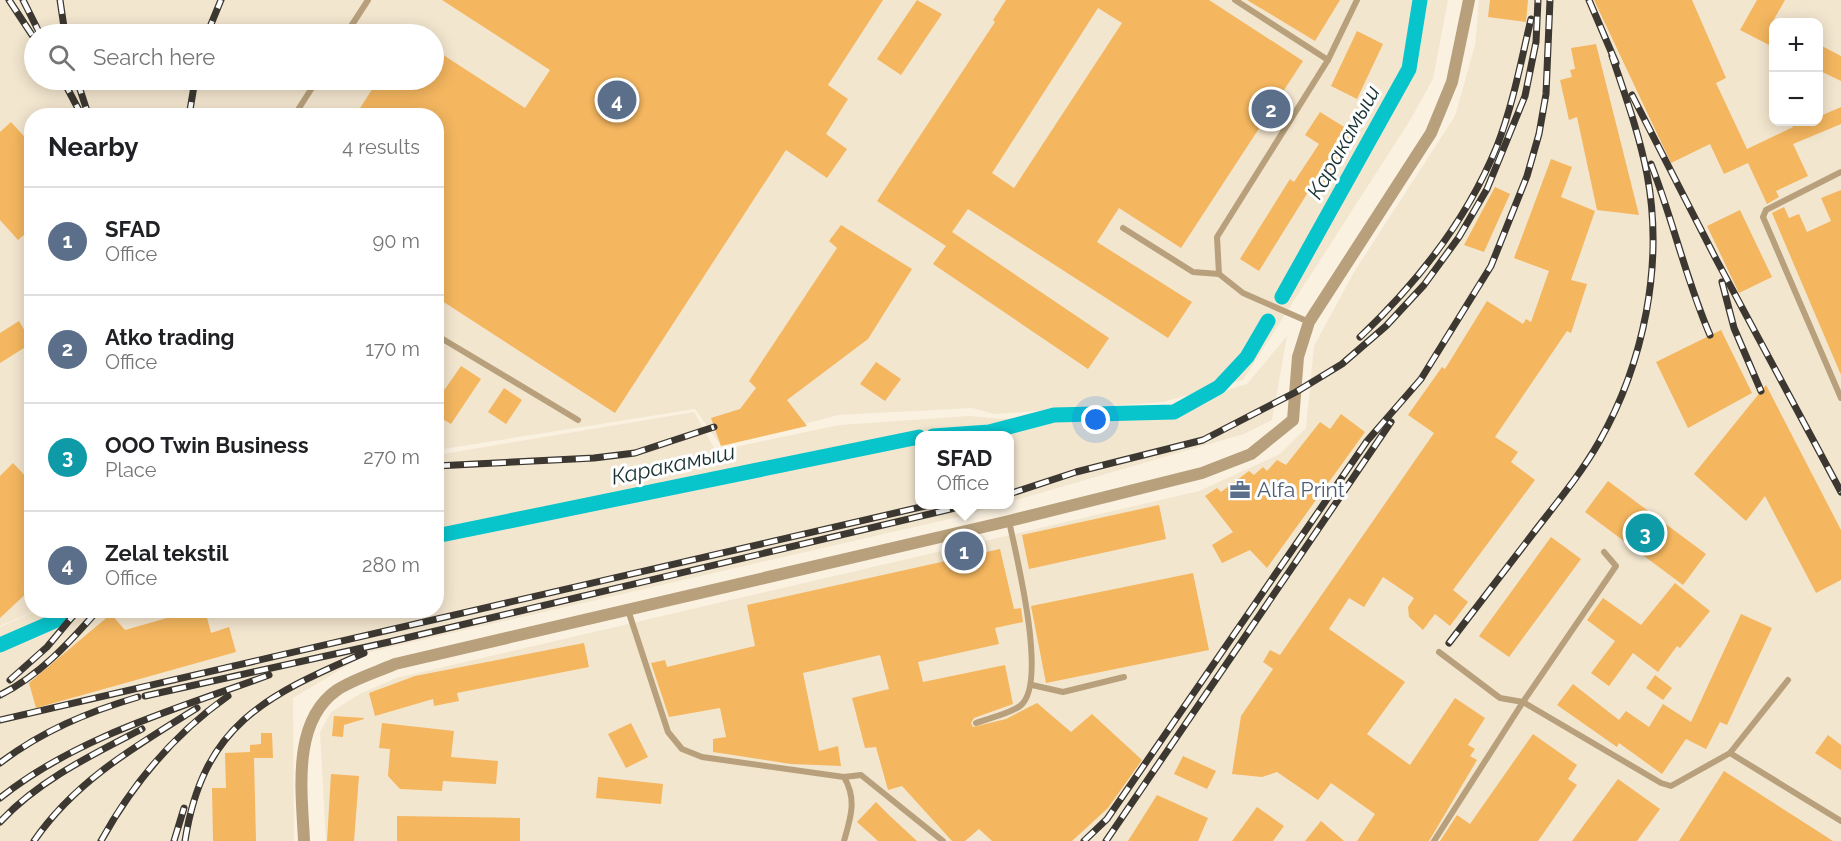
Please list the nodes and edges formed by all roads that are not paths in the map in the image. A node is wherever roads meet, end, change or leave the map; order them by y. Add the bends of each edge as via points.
1 (368, 0) edge
2 (1235, 0) edge
3 (1357, 0) edge
4 (1469, 0) edge
5 (352, 24) edge
6 (1328, 60) junction
7 (311, 90) edge
8 (299, 108) edge
9 (1841, 172) edge
10 (1123, 228) dead end
11 (1219, 274) junction
12 (1309, 322) junction
13 (444, 340) edge
14 (1841, 398) edge
15 (578, 420) dead end
16 (1009, 521) junction
17 (1604, 552) dead end
18 (628, 610) junction
19 (1439, 652) dead end
20 (1124, 677) dead end
21 (1788, 680) dead end
22 (1032, 685) junction
23 (1523, 702) junction
24 (976, 723) dead end
25 (1730, 753) junction
26 (844, 777) junction
27 (1841, 821) edge
28 (304, 841) edge
29 (844, 841) edge
30 (944, 841) edge
31 (1434, 841) edge

1 - 5 lane
2 - 6 lane
3 - 6 lane
4 - 12 street via 1452,82 1431,133
6 - 11 lane via 1217,237
7 - 8 lane
9 - 14 lane via 1766,210 1763,217
10 - 11 lane via 1193,272
11 - 12 lane via 1243,293
12 - 16 street via 1298,357 1293,420 1251,454 1202,473
13 - 15 lane
16 - 18 street
16 - 22 lane via 1032,653
17 - 23 lane via 1616,566
18 - 26 lane via 668,732 682,749 702,757
18 - 28 street via 396,664 337,690 318,708 303,752
19 - 23 lane via 1500,698
20 - 22 lane via 1063,692
21 - 25 lane
22 - 24 lane via 1021,706
23 - 25 lane via 1671,786
23 - 31 lane
25 - 27 lane
26 - 29 lane via 852,791 852,813
26 - 30 lane via 861,775

